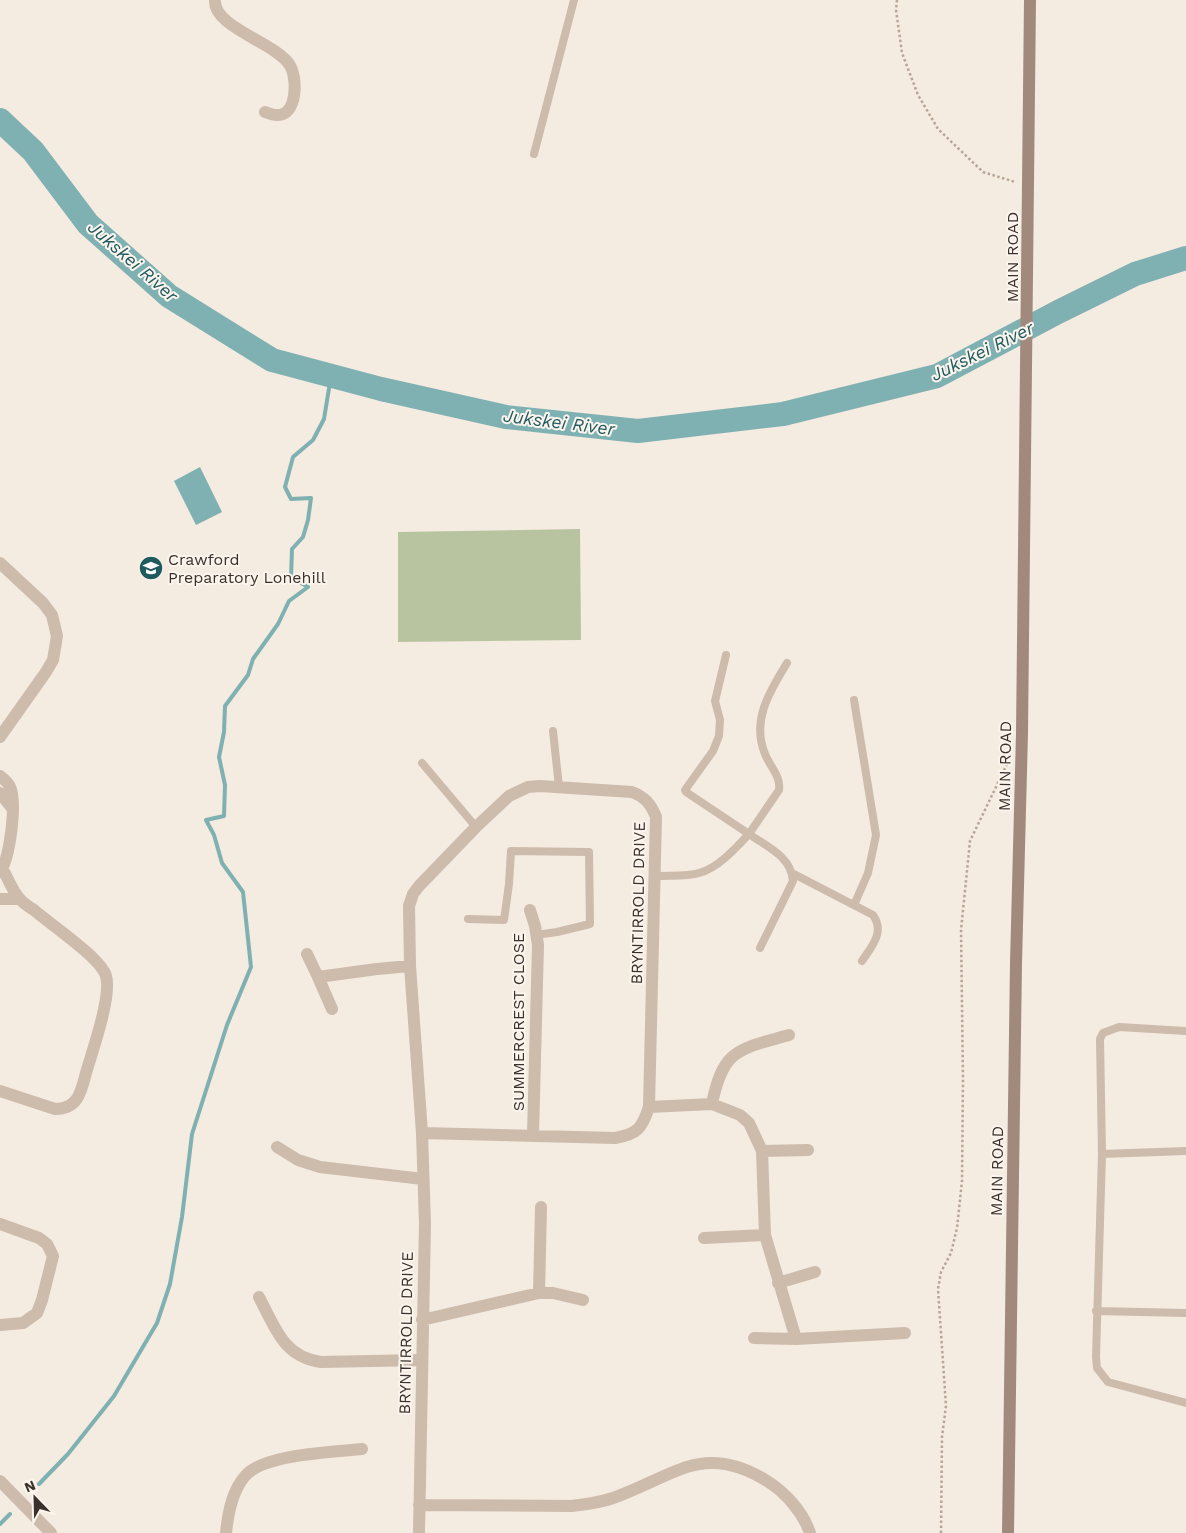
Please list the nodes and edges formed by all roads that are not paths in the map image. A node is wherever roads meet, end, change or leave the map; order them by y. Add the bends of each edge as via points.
1 (215, 0) edge
2 (574, 0) edge
3 (1030, 0) edge
4 (265, 112) dead end
5 (534, 154) dead end
6 (0, 562) edge
7 (726, 655) dead end
8 (787, 663) dead end
9 (854, 700) dead end
10 (553, 731) dead end
11 (0, 737) edge
12 (422, 764) dead end
13 (0, 776) edge
14 (559, 787) junction
15 (0, 793) edge
16 (12, 808) junction
17 (476, 827) junction
18 (749, 834) junction
19 (1, 870) edge
20 (792, 873) junction
21 (656, 876) junction
22 (19, 899) junction
23 (0, 900) edge
24 (854, 904) junction
25 (530, 910) dead end
26 (468, 919) dead end
27 (536, 934) junction
28 (760, 948) dead end
29 (307, 954) dead end
30 (862, 961) dead end
31 (410, 966) junction
32 (318, 977) junction
33 (332, 1009) dead end
34 (1186, 1031) edge
35 (789, 1035) dead end
36 (0, 1091) edge
37 (712, 1104) junction
38 (649, 1107) junction
39 (422, 1133) junction
40 (533, 1135) junction
41 (277, 1147) dead end
42 (808, 1150) dead end
43 (762, 1151) junction
44 (1186, 1151) edge
45 (1102, 1154) junction
46 (423, 1179) junction
47 (541, 1207) dead end
48 (0, 1224) edge
49 (765, 1235) junction
50 (704, 1238) dead end
51 (815, 1272) dead end
52 (778, 1283) junction
53 (539, 1293) junction
54 (259, 1297) dead end
55 (583, 1300) dead end
56 (1096, 1310) junction
57 (1186, 1313) edge
58 (422, 1320) junction
59 (0, 1325) edge
60 (905, 1333) dead end
61 (754, 1338) dead end
62 (796, 1339) junction
63 (421, 1360) junction
64 (1186, 1403) edge
65 (362, 1449) dead end
66 (0, 1480) edge
67 (419, 1505) junction
68 (51, 1533) edge
69 (226, 1533) edge
70 (419, 1533) edge
71 (810, 1533) edge
72 (1008, 1533) edge

1 - 4 street via 216,10 229,24 272,48 295,75 290,109 276,116
2 - 5 lane
3 - 72 main road, MAIN ROAD via 1022,733
6 - 11 street via 43,603 52,615 57,636 53,660
7 - 18 lane via 715,701 720,720 718,736 713,751 685,790
8 - 18 lane via 760,716 762,746 780,783 779,790
9 - 24 lane via 876,835 868,873
10 - 14 lane
12 - 17 lane
13 - 16 street via 11,788
14 - 17 street, BRYNTIRROLD DRIVE via 528,787 518,791
14 - 21 street, BRYNTIRROLD DRIVE via 632,792 643,796 656,817
15 - 16 street
16 - 19 street via 10,845
17 - 31 street, BRYNTIRROLD DRIVE via 413,894 408,916
18 - 20 lane via 783,858
18 - 21 lane via 708,870
19 - 22 street
20 - 24 lane
20 - 28 lane via 793,881
21 - 38 street, BRYNTIRROLD DRIVE
22 - 23 street
22 - 36 street via 95,960 106,976 107,987 102,1019 85,1077 72,1105 55,1109
24 - 30 lane via 873,914 878,921 877,939
25 - 27 street, SUMMERCREST CLOSE
26 - 27 lane via 504,920 511,852 589,852 590,924
27 - 40 street, SUMMERCREST CLOSE
29 - 32 street
31 - 32 street
31 - 39 street, BRYNTIRROLD DRIVE
32 - 33 street
34 - 45 lane via 1120,1027 1103,1032 1100,1039
35 - 37 street via 735,1054 717,1080
37 - 38 street
37 - 43 street via 740,1115 749,1123
38 - 40 street, BRYNTIRROLD DRIVE via 644,1122 628,1136
39 - 40 street, BRYNTIRROLD DRIVE
39 - 46 street, BRYNTIRROLD DRIVE
41 - 46 street via 298,1160 320,1167
42 - 43 street
43 - 49 street
44 - 45 lane
45 - 56 lane
46 - 58 street, BRYNTIRROLD DRIVE
47 - 53 street
48 - 59 street via 39,1238 47,1244 53,1256 37,1313 23,1323
49 - 50 street
49 - 52 street
51 - 52 street
52 - 62 street
53 - 55 street
53 - 58 street
54 - 63 street via 285,1345 308,1360
56 - 57 lane
56 - 64 lane via 1096,1357 1102,1376 1108,1382
58 - 63 street, BRYNTIRROLD DRIVE
60 - 62 street
61 - 62 street
63 - 67 street, BRYNTIRROLD DRIVE
65 - 69 street via 285,1458 255,1468 237,1488
66 - 68 street
67 - 70 street, BRYNTIRROLD DRIVE
67 - 71 street via 572,1506 596,1503 630,1492 685,1467 716,1462 742,1467 775,1486 794,1505

